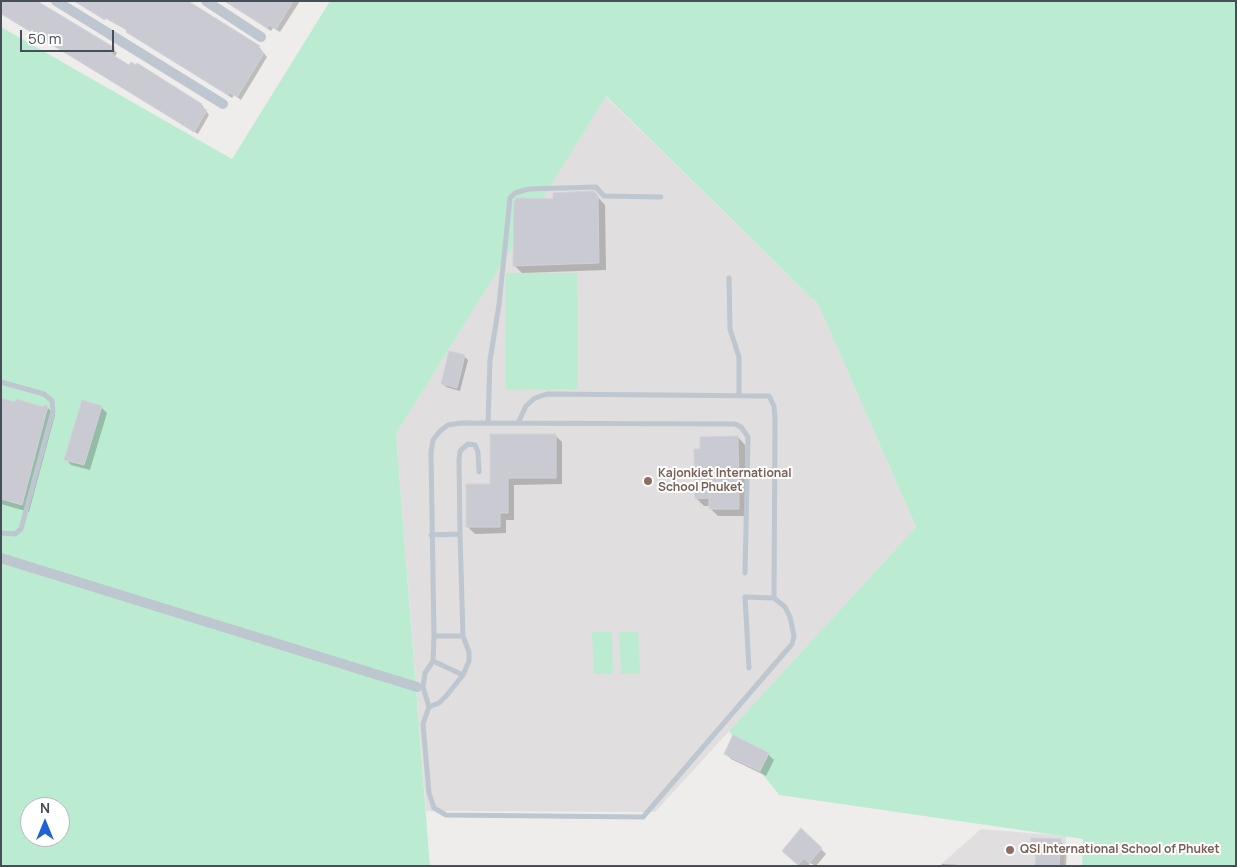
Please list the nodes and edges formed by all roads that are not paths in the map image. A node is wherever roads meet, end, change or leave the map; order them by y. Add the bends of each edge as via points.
1 (56, 1) edge
2 (206, 1) edge
3 (261, 37) dead end
4 (224, 104) dead end
5 (661, 198) dead end
6 (729, 278) dead end
7 (1, 382) edge
8 (739, 395) junction
9 (488, 423) junction
10 (518, 423) junction
11 (479, 472) dead end
12 (1, 533) edge
13 (460, 534) junction
14 (432, 535) junction
15 (1, 558) edge
16 (745, 573) dead end
17 (774, 598) junction
18 (434, 636) junction
19 (463, 636) junction
20 (433, 661) junction
21 (749, 668) dead end
22 (462, 675) junction
23 (420, 687) junction
24 (429, 707) junction

1 - 4 street
2 - 3 street
5 - 9 lane via 604,196 596,187 529,188 510,198 490,360
6 - 8 lane via 730,329 739,357
7 - 12 lane via 44,394 52,401 53,412 21,529 15,534
8 - 10 lane via 547,394 526,406
8 - 17 lane via 768,396 774,406
9 - 10 lane
9 - 14 lane via 448,425 433,440
10 - 16 lane via 735,424 746,432 748,446
11 - 13 lane via 478,452 475,445 468,444 460,451 459,460
13 - 14 lane
13 - 19 lane
14 - 18 lane
15 - 23 street
17 - 21 lane via 744,597
17 - 24 lane via 790,616 794,636 792,644 643,817 446,815 434,808 429,793 423,724
18 - 19 lane
18 - 20 lane
19 - 22 lane via 469,661
20 - 22 lane
20 - 23 lane
22 - 24 lane via 439,703
23 - 24 lane

